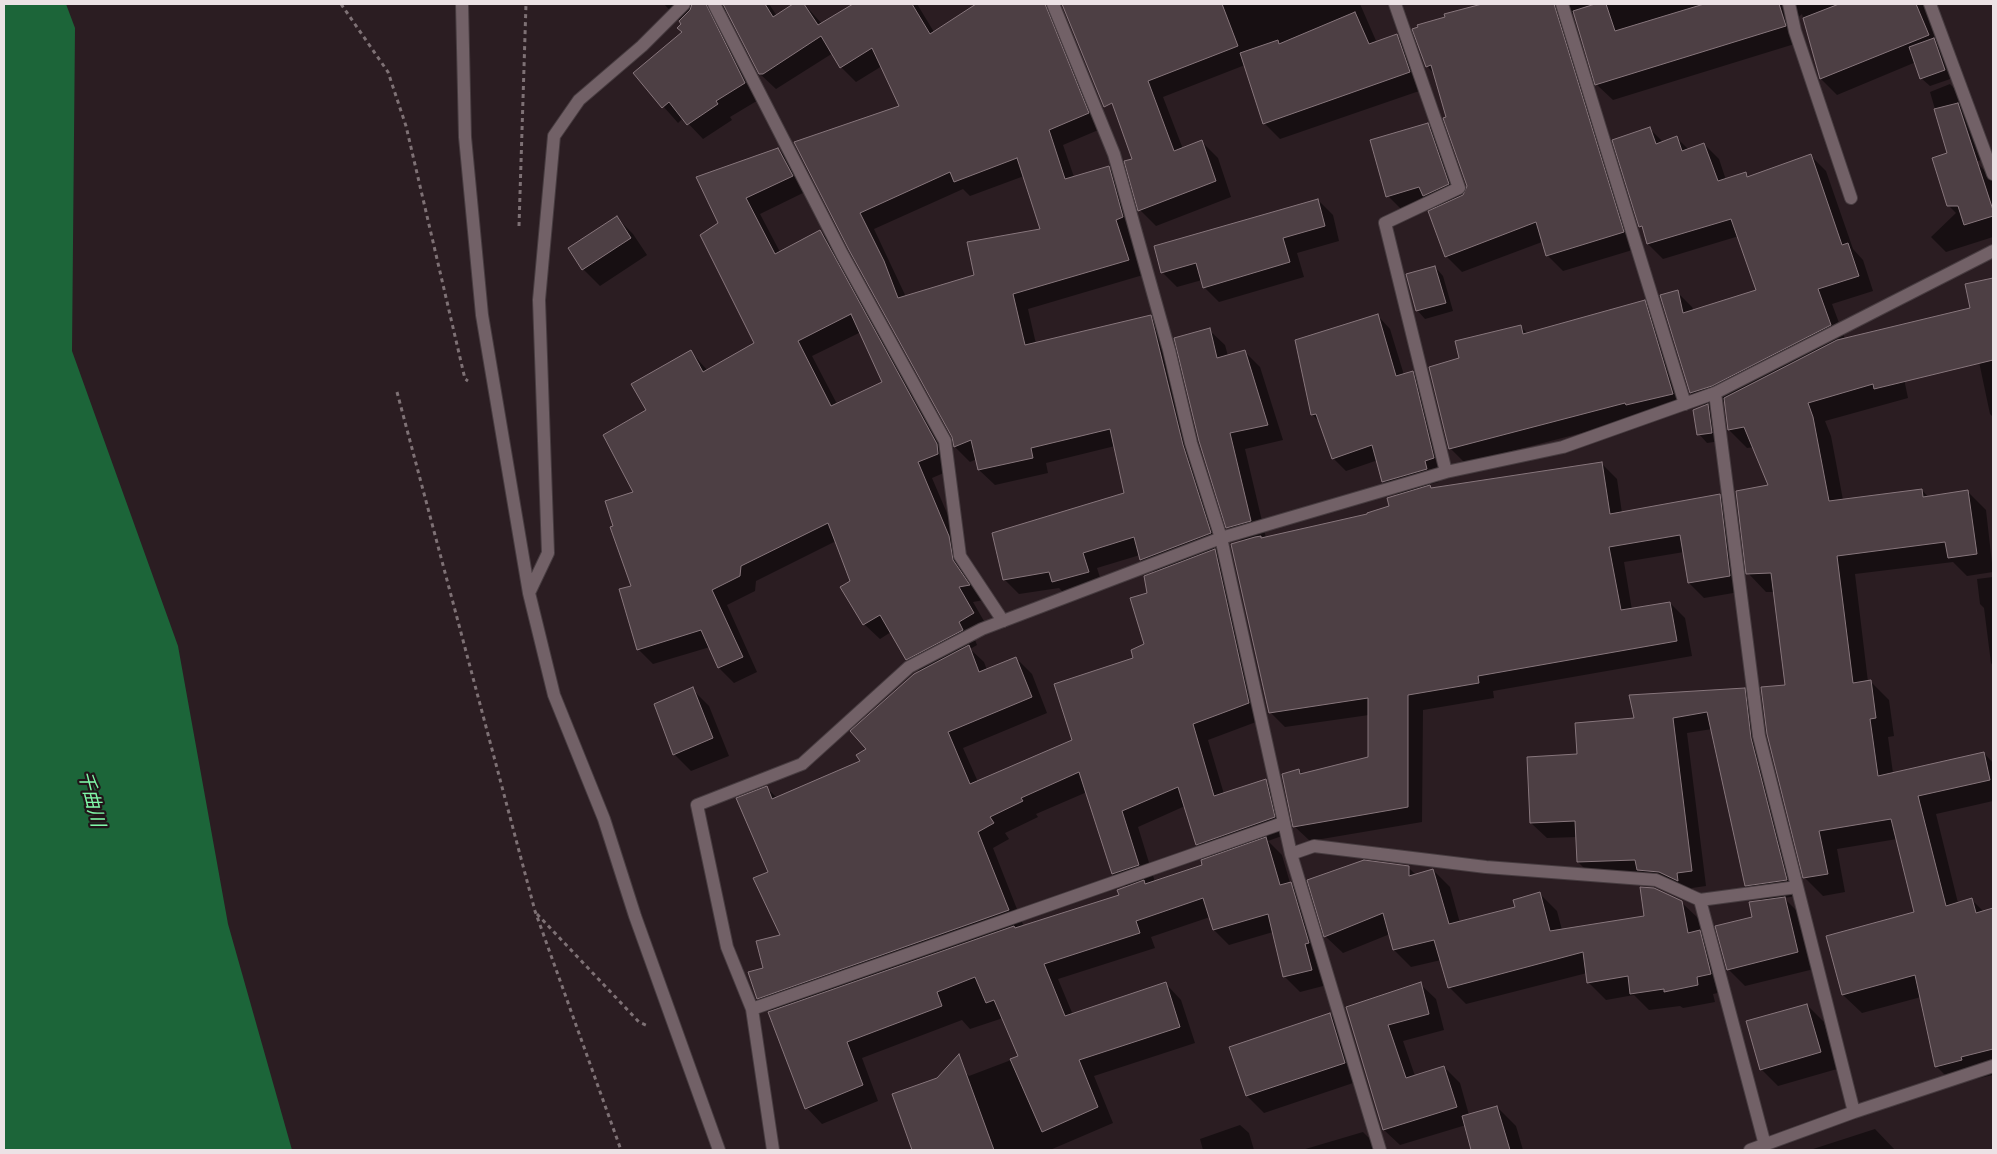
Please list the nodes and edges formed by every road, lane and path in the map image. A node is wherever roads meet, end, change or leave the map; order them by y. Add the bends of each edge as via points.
1 (341, 4) edge
2 (462, 4) edge
3 (526, 4) edge
4 (684, 4) edge
5 (714, 4) edge
6 (1053, 4) edge
7 (1395, 4) edge
8 (1562, 4) edge
9 (1789, 4) edge
10 (1930, 4) edge
11 (1993, 174) edge
12 (1851, 198) dead end
13 (519, 228) dead end
14 (1993, 251) edge
15 (396, 392) dead end
16 (1715, 393) junction
17 (496, 398) junction
18 (1686, 404) junction
19 (1446, 472) junction
20 (1221, 538) junction
21 (529, 593) junction
22 (1003, 621) junction
23 (1283, 823) junction
24 (1291, 854) junction
25 (1797, 887) junction
26 (1700, 900) junction
27 (535, 911) junction
28 (752, 1009) junction
29 (680, 1044) junction
30 (1993, 1066) edge
31 (1854, 1112) junction
32 (1765, 1145) junction
33 (621, 1150) edge
34 (719, 1150) edge
35 (773, 1150) edge
36 (1380, 1150) edge
37 (1750, 1150) edge

1 - 17 path via 388,72 406,126 465,379
2 - 17 street via 465,138 482,315
3 - 13 path
4 - 21 street via 580,100 554,136 539,300 548,553
5 - 22 street via 842,254 945,441 960,556
6 - 20 street via 1114,154
7 - 19 street via 1459,188 1385,223
8 - 18 street
9 - 12 street
10 - 11 street
14 - 16 street
15 - 27 path
16 - 18 street
16 - 25 street via 1759,736
17 - 21 street
18 - 19 street via 1563,447
19 - 20 street
20 - 22 street
20 - 23 street
21 - 29 street via 554,695 604,818
22 - 28 street via 909,667 802,764 697,805 728,947
23 - 24 street
23 - 28 street
24 - 26 street via 1314,846 1486,868 1656,880
24 - 36 street
25 - 26 street
25 - 31 street
26 - 32 street
27 - 29 path via 639,1022
27 - 33 path
28 - 35 street
29 - 34 street
30 - 31 street
31 - 32 street
32 - 37 street

